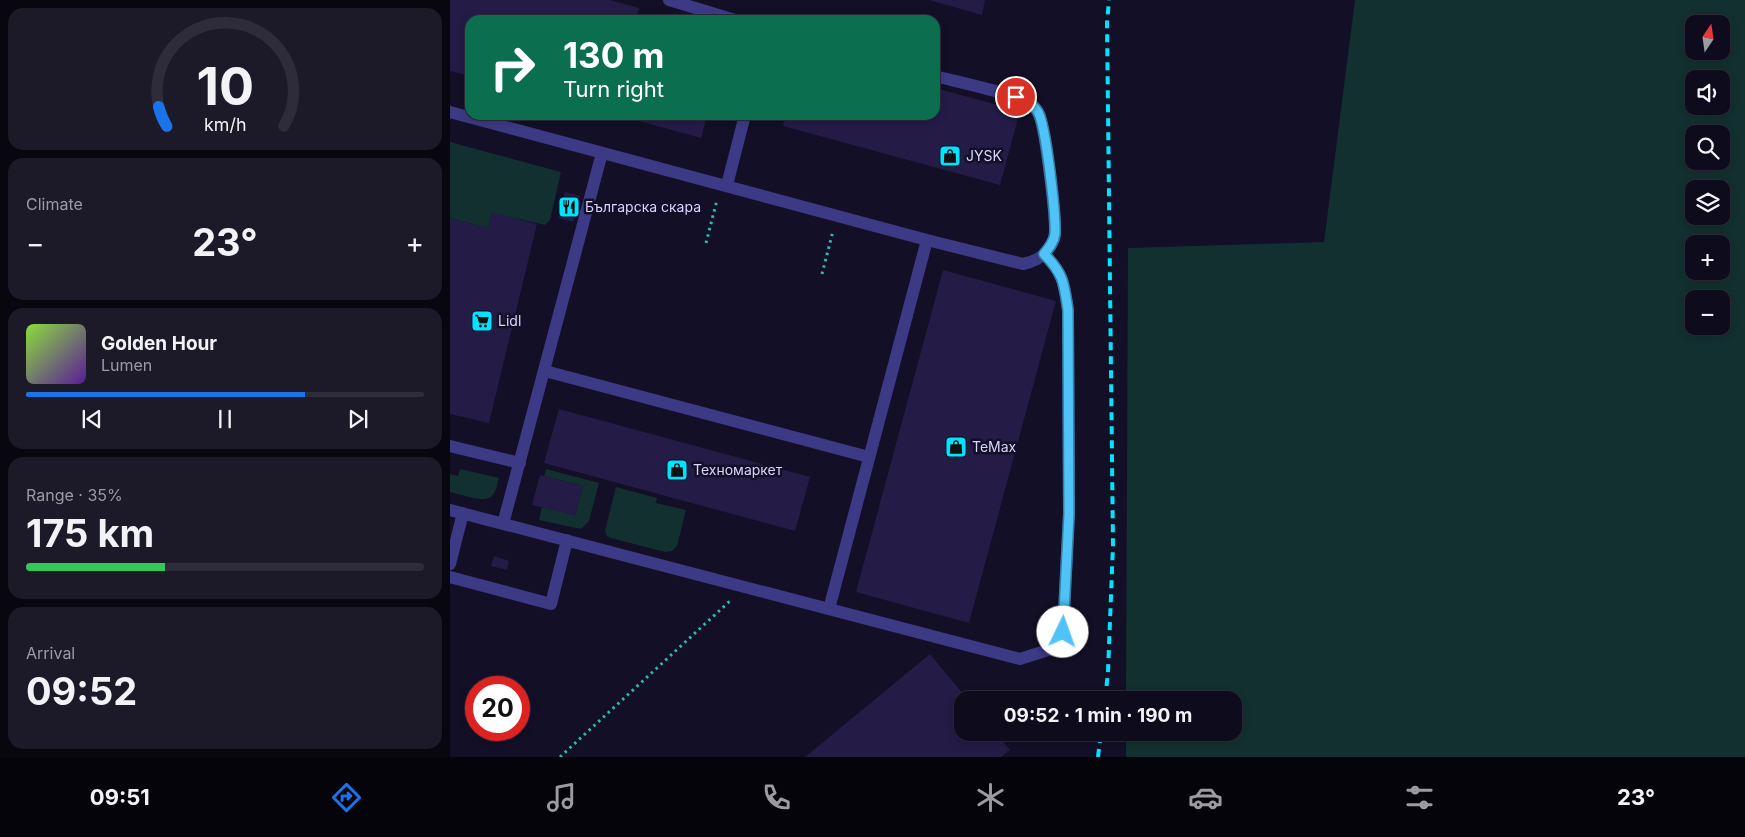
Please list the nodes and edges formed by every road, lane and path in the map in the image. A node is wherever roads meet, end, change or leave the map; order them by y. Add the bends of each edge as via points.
1 (669, 0) edge
2 (718, 15) edge
3 (940, 77) edge
4 (450, 112) edge
5 (465, 116) edge
6 (480, 120) edge
7 (744, 120) edge
8 (602, 153) junction
9 (724, 185) junction
10 (837, 216) junction
11 (927, 240) junction
12 (706, 243) dead end
13 (1044, 254) junction
14 (822, 274) dead end
15 (545, 370) junction
16 (450, 446) edge
17 (870, 457) junction
18 (520, 463) junction
19 (450, 510) edge
20 (463, 513) junction
21 (503, 524) junction
22 (567, 540) junction
23 (450, 564) edge
24 (450, 577) edge
25 (746, 587) junction
26 (829, 609) junction
27 (560, 757) edge

1 - 2 lane
3 - 13 lane via 1016,97 1032,104 1039,113 1044,132 1055,236
4 - 5 lane
6 - 8 lane
7 - 9 lane
8 - 9 lane
8 - 15 lane
9 - 10 lane
9 - 12 path
10 - 11 lane
10 - 14 path
11 - 13 lane via 1023,264
11 - 17 lane
13 - 26 lane via 1057,267 1068,310 1069,514 1063,632 1052,650 1020,659
15 - 17 lane
15 - 18 lane
16 - 18 lane
17 - 26 lane
18 - 21 lane
19 - 20 lane
20 - 21 lane
20 - 23 lane
21 - 22 lane
22 - 24 lane via 551,604
22 - 25 lane
25 - 26 lane
25 - 27 path

